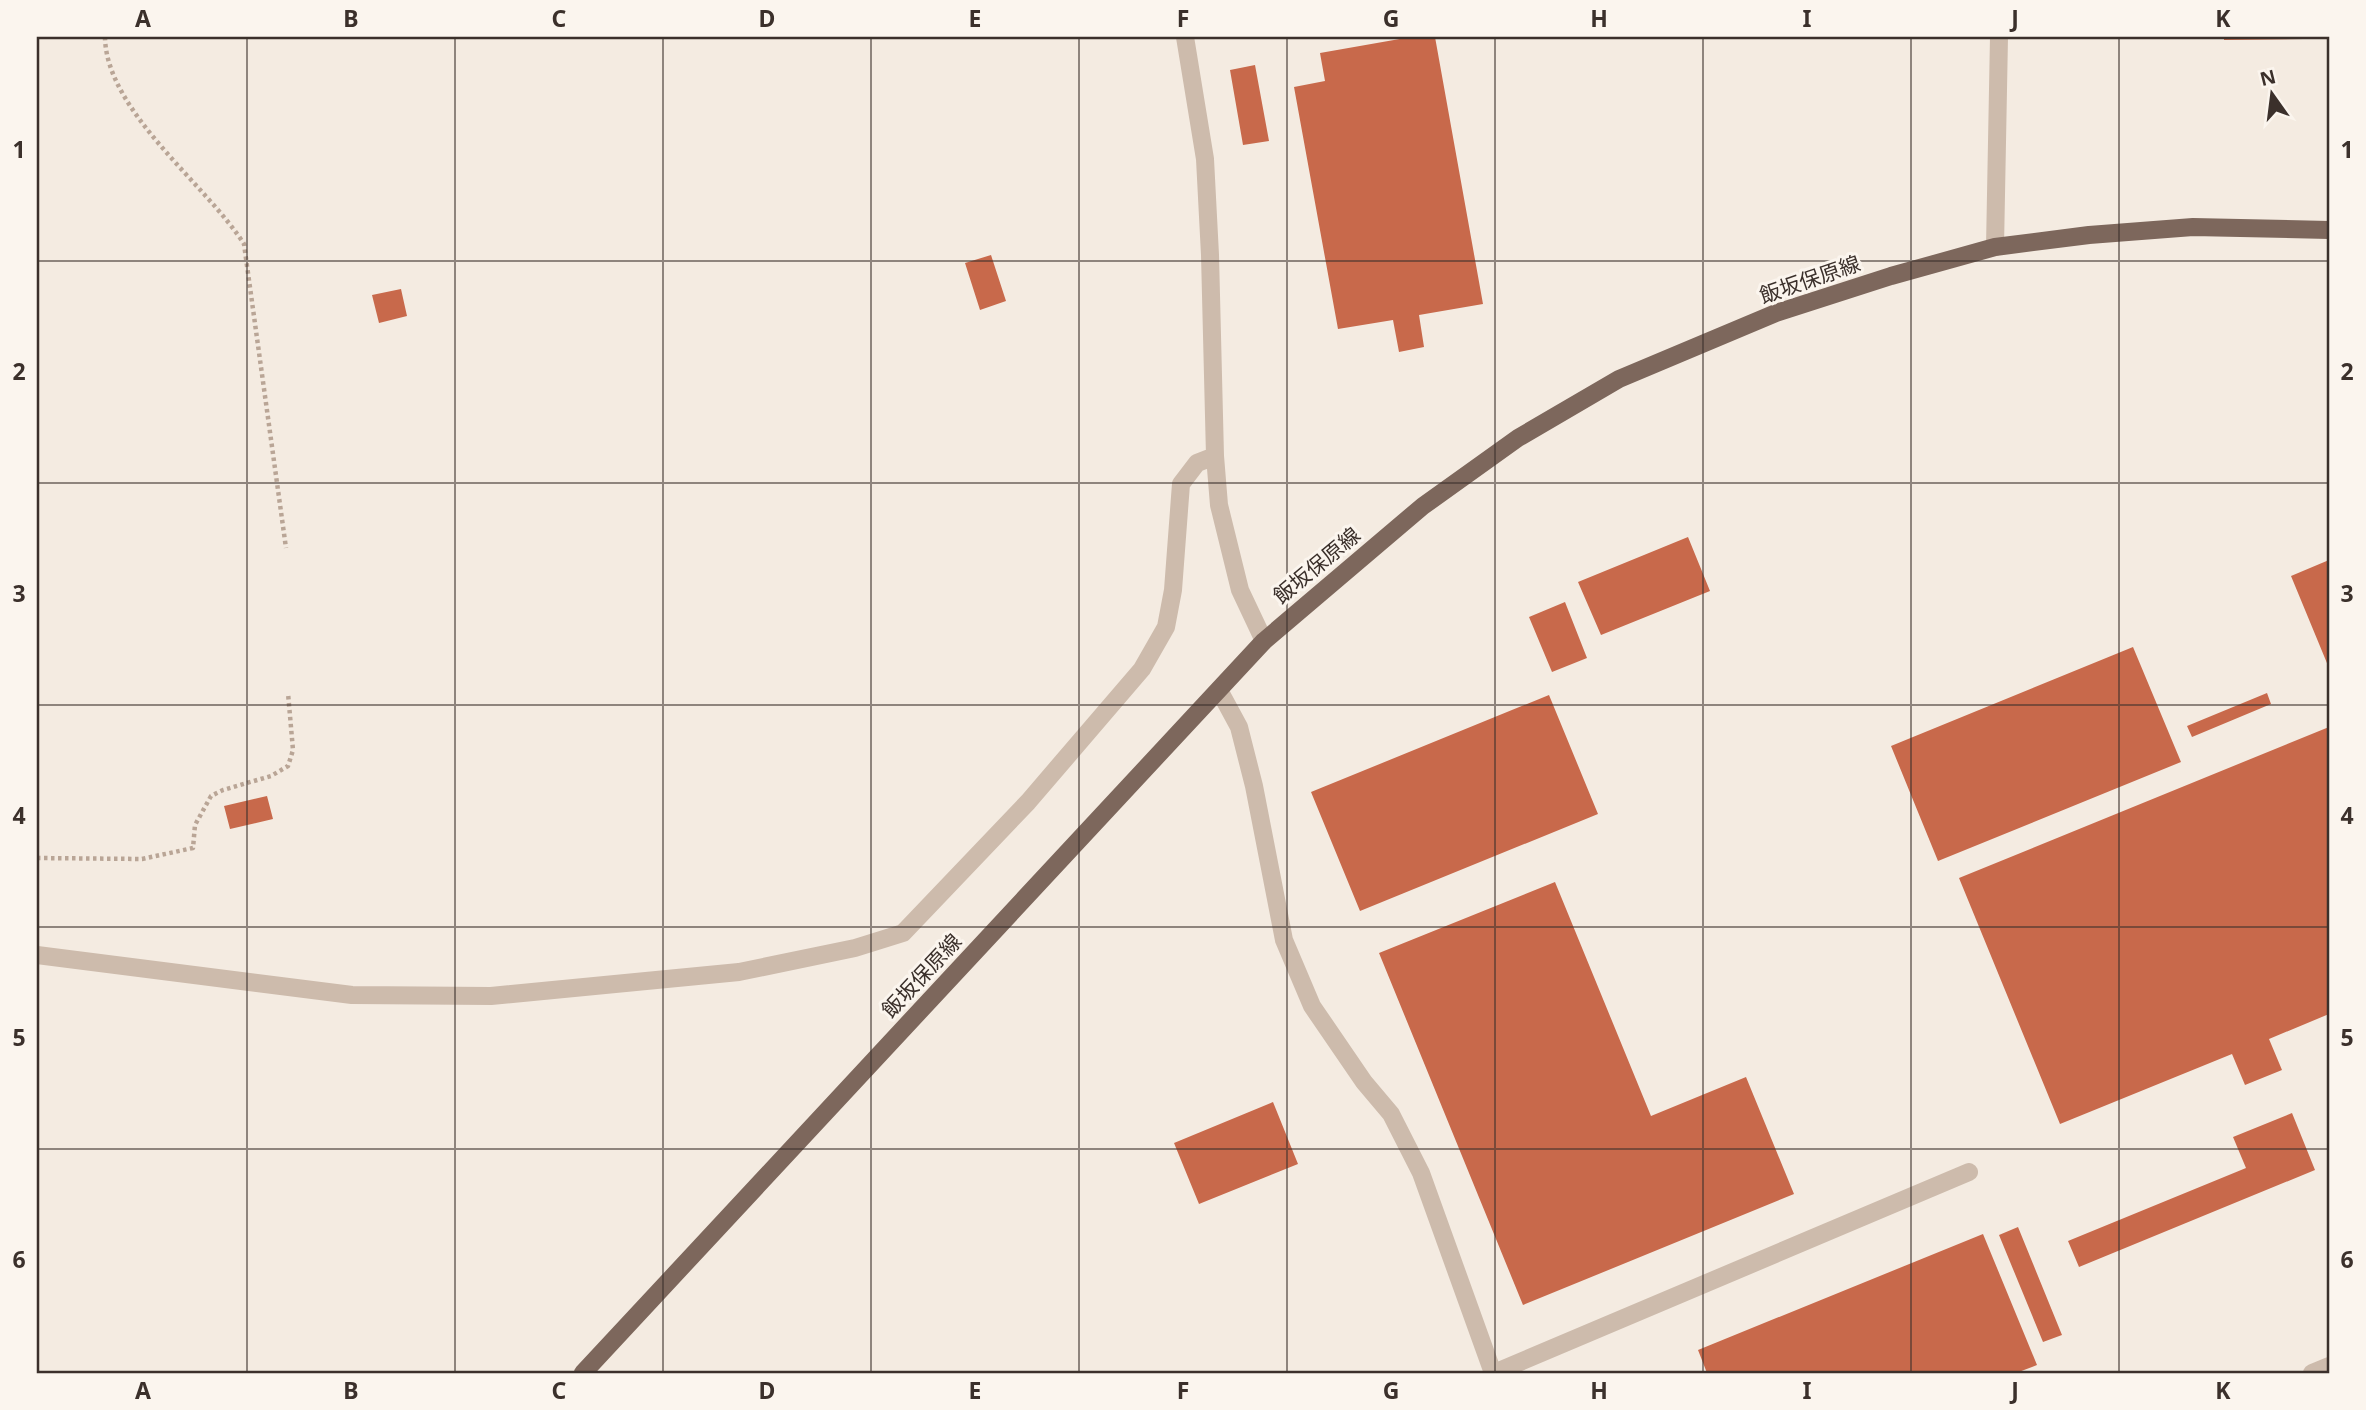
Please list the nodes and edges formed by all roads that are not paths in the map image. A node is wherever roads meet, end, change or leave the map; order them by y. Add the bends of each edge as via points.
1 (1185, 37) edge
2 (2000, 37) edge
3 (2329, 230) edge
4 (1996, 247) junction
5 (1214, 456) junction
6 (1264, 641) junction
7 (1219, 690) junction
8 (37, 955) edge
9 (1969, 1172) dead end
10 (2329, 1366) edge
11 (583, 1373) edge
12 (1494, 1373) edge
13 (2312, 1373) edge

1 - 5 street via 1205,159
2 - 4 street
3 - 4 main road, 飯坂保原線 via 2193,227
4 - 6 main road, 飯坂保原線 via 1776,313 1619,379 1518,438 1423,506
5 - 6 street via 1219,505 1240,590
5 - 8 street via 1197,463 1181,484 1166,627 1142,669 1028,802 903,933 739,972 491,996 352,995
6 - 7 main road, 飯坂保原線
7 - 11 main road, 飯坂保原線
7 - 12 street via 1239,727 1284,940 1312,1006 1391,1114 1421,1173
9 - 12 street
10 - 13 street

